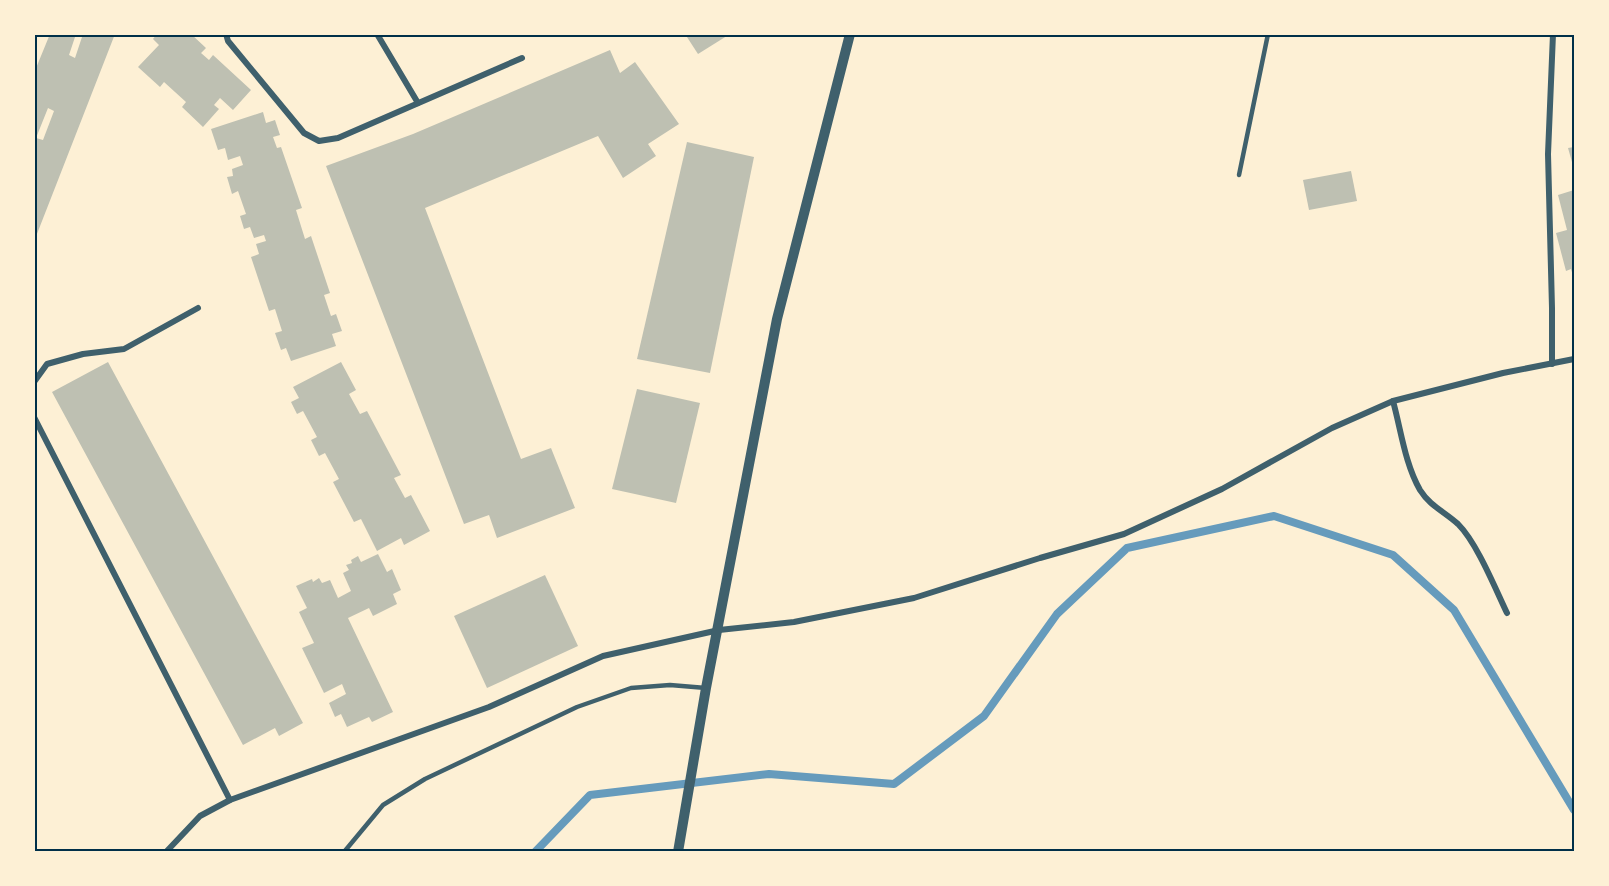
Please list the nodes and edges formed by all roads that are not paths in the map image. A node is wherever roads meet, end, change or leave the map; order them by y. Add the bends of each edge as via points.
1 (226, 34) edge
2 (377, 34) edge
3 (850, 34) edge
4 (1268, 34) edge
5 (1553, 34) edge
6 (522, 58) dead end
7 (418, 103) junction
8 (1239, 175) dead end
9 (198, 308) dead end
10 (1575, 360) edge
11 (1552, 364) junction
12 (34, 382) edge
13 (1393, 401) junction
14 (34, 417) edge
15 (1508, 613) dead end
16 (719, 630) junction
17 (706, 688) junction
18 (230, 800) junction
19 (166, 852) edge
20 (344, 852) edge
21 (678, 852) edge

1 - 7 street via 304,133 319,141 338,138
2 - 7 street
3 - 16 street via 777,319
4 - 8 lane
5 - 11 street via 1548,154
6 - 7 street
9 - 12 street via 124,349 47,364
10 - 11 street
11 - 13 street
13 - 15 street via 1412,473 1421,490 1431,504 1459,525 1481,557
13 - 16 street via 1125,534 914,598 794,622
14 - 18 street
16 - 17 street
16 - 18 street via 603,657 489,707
17 - 20 lane via 631,688 577,707 425,779 383,805
17 - 21 street
18 - 19 street via 200,816

